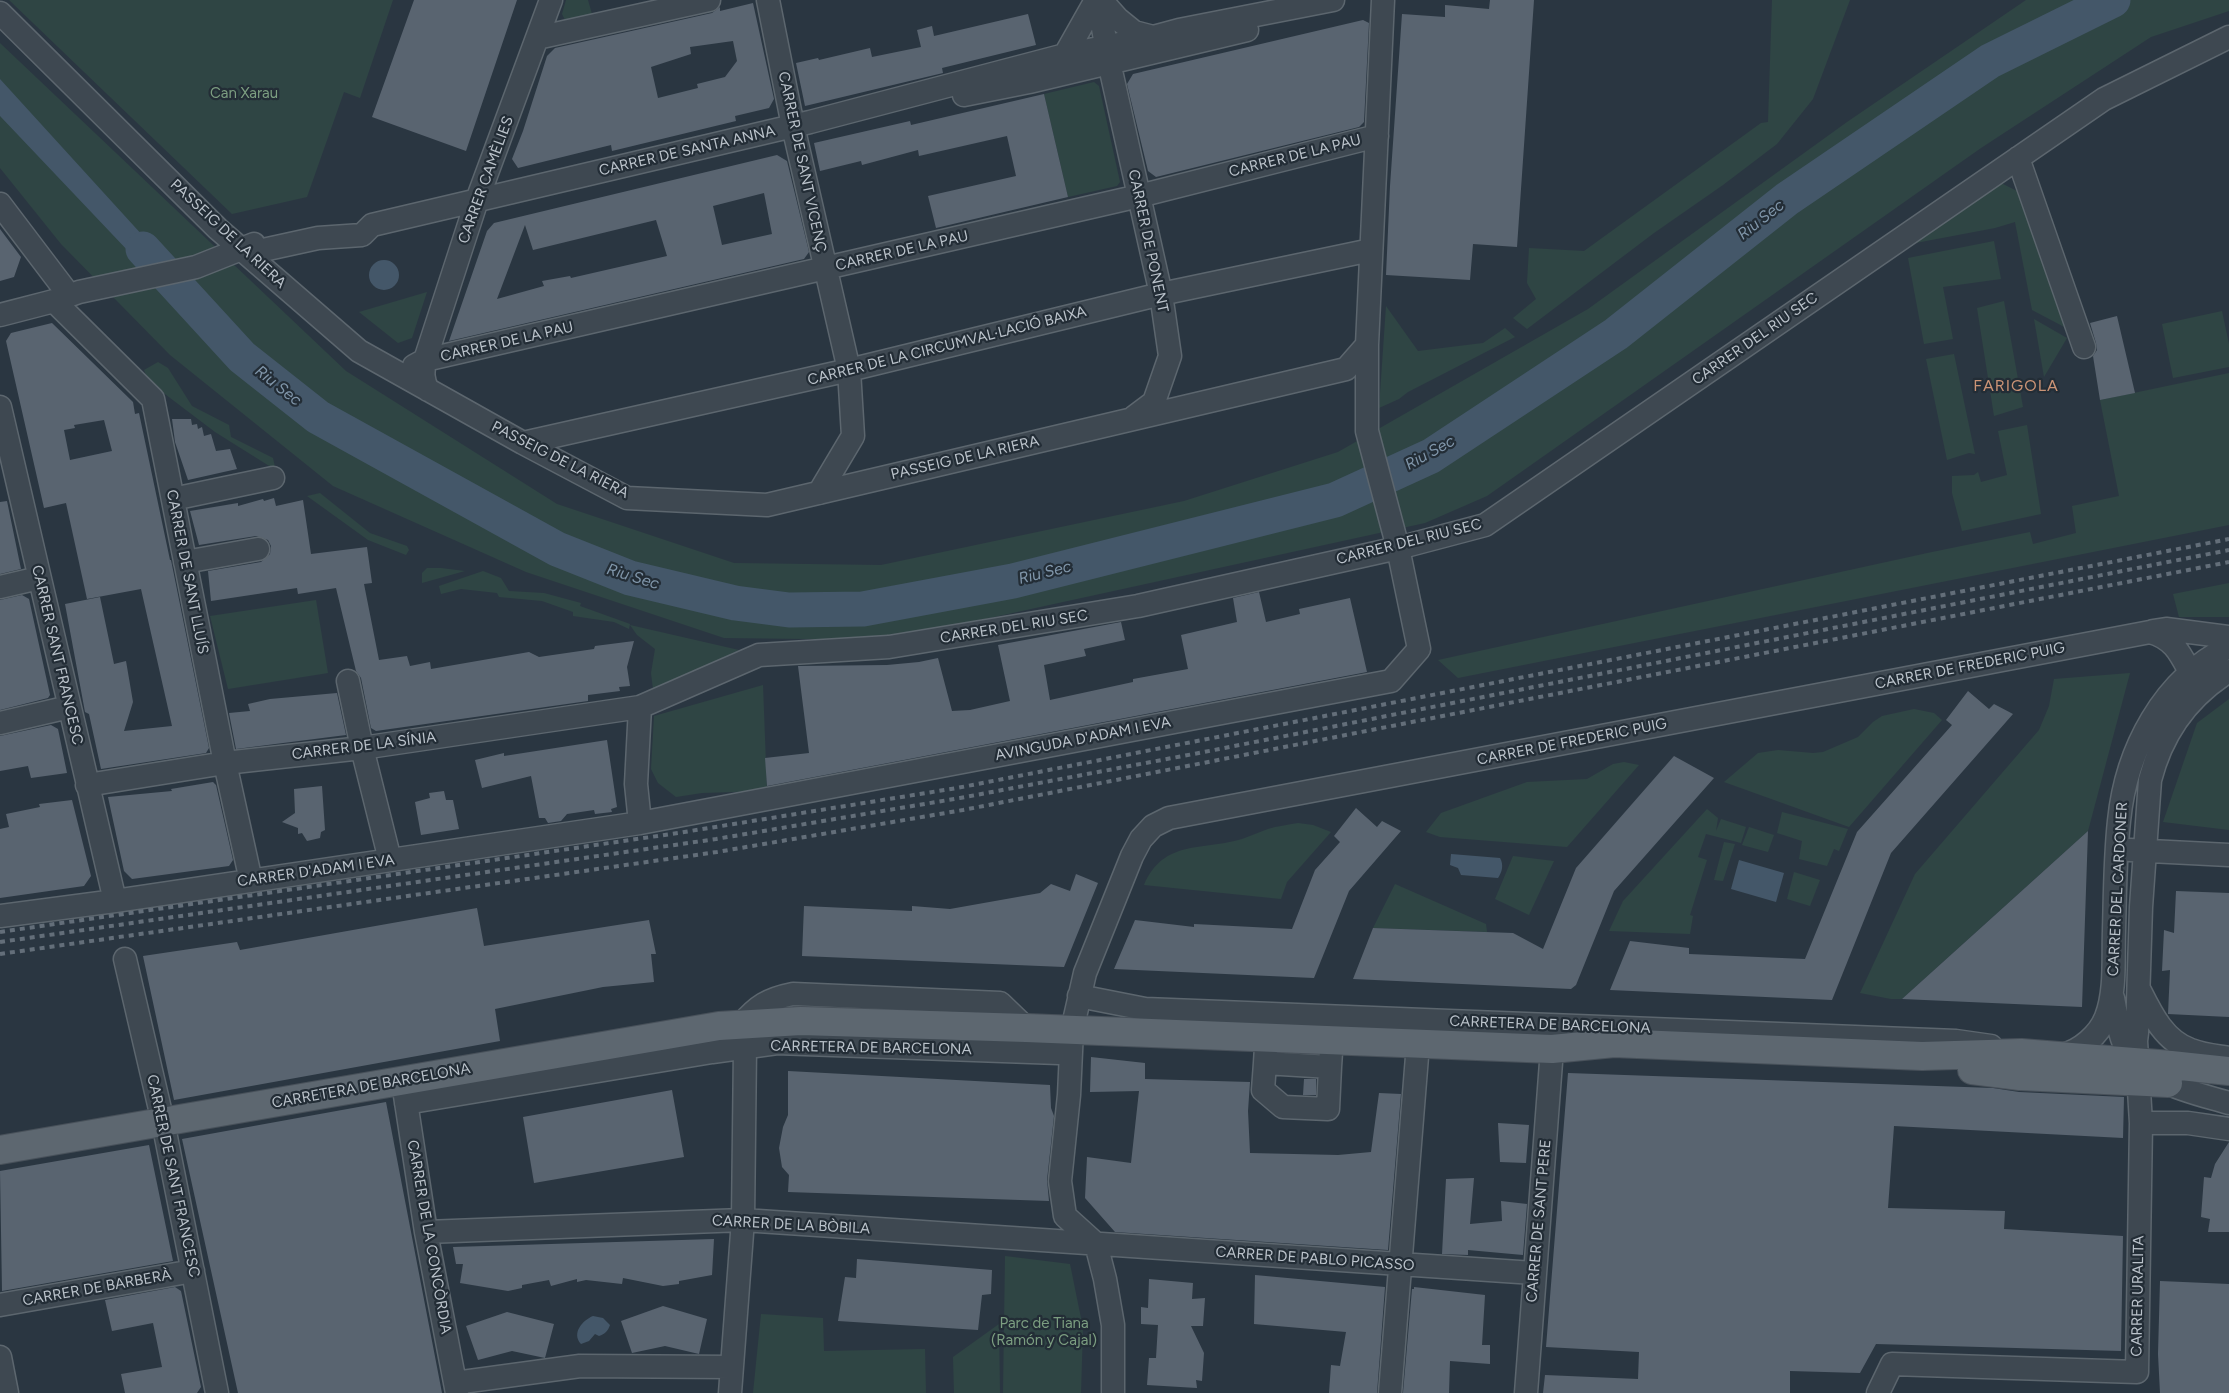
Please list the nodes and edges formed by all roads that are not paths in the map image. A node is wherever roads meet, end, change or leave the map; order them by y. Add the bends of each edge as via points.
1 (551, 0) edge
2 (709, 0) edge
3 (768, 0) edge
4 (1384, 0) edge
5 (1100, 1) edge
6 (1326, 1) edge
7 (0, 12) edge
8 (1252, 16) junction
9 (1153, 37) junction
10 (2229, 37) edge
11 (537, 38) junction
12 (1104, 49) junction
13 (1065, 55) junction
14 (896, 100) junction
15 (793, 126) junction
16 (1377, 136) junction
17 (2018, 158) junction
18 (1138, 196) junction
19 (477, 200) junction
20 (0, 204) edge
21 (362, 235) junction
22 (1371, 250) junction
23 (250, 256) junction
24 (826, 269) junction
25 (1161, 294) junction
26 (67, 296) junction
27 (0, 315) edge
28 (1367, 345) junction
29 (2084, 347) dead end
30 (425, 360) junction
31 (849, 370) junction
32 (400, 374) junction
33 (428, 390) junction
34 (0, 407) edge
35 (1132, 419) junction
36 (524, 443) junction
37 (4, 445) edge
38 (272, 478) dead end
39 (819, 493) junction
40 (172, 499) junction
41 (1397, 544) junction
42 (258, 549) dead end
43 (185, 562) junction
44 (38, 578) junction
45 (0, 586) edge
46 (2150, 632) junction
47 (2229, 636) edge
48 (2229, 647) edge
49 (2190, 672) junction
50 (2229, 672) edge
51 (348, 680) dead end
52 (69, 707) junction
53 (640, 707) junction
54 (0, 722) edge
55 (362, 748) junction
56 (225, 763) junction
57 (88, 785) junction
58 (636, 824) junction
59 (2117, 849) junction
60 (2145, 850) junction
61 (2229, 855) edge
62 (390, 860) junction
63 (251, 881) junction
64 (115, 902) junction
65 (0, 916) edge
66 (124, 959) dead end
67 (2138, 987) junction
68 (2112, 993) junction
69 (1079, 996) junction
70 (743, 1036) junction
71 (1072, 1040) junction
72 (1418, 1044) junction
73 (1552, 1049) junction
74 (1330, 1050) junction
75 (1266, 1051) junction
76 (2021, 1053) junction
77 (2062, 1055) junction
78 (2229, 1058) edge
79 (2132, 1060) junction
80 (2229, 1072) edge
81 (2168, 1083) junction
82 (2229, 1088) edge
83 (404, 1092) junction
84 (2229, 1103) edge
85 (163, 1122) junction
86 (2141, 1124) junction
87 (2229, 1129) edge
88 (0, 1150) edge
89 (743, 1220) junction
90 (426, 1232) junction
91 (1096, 1244) junction
92 (1400, 1264) junction
93 (193, 1271) junction
94 (1534, 1273) junction
95 (0, 1305) edge
96 (0, 1357) edge
97 (732, 1368) junction
98 (456, 1388) edge
99 (7, 1393) edge
100 (217, 1393) edge
101 (730, 1393) edge
102 (1113, 1393) edge
103 (1390, 1393) edge
104 (1526, 1393) edge
105 (1878, 1393) edge

1 - 11 street, CARRER CAMÈLIES
2 - 11 street
3 - 15 street, CARRER DE SANT VICENÇ
4 - 16 street
5 - 9 street via 1134,32
5 - 12 street, CARRER DE PONENT
5 - 13 street
6 - 8 street, CARRER DE SANTA ANNA
6 - 12 street, CARRER DE SANTA ANNA via 1279,21 1216,39
7 - 23 street, PASSEIG DE LA RIERA via 218,229
8 - 9 street, CARRER DE SANTA ANNA
8 - 12 street, CARRER DE SANTA ANNA via 1205,32 1128,48
9 - 12 street, CARRER DE SANTA ANNA
10 - 17 street, CARRER DEL RIU SEC via 2104,98
11 - 19 street, CARRER CAMÈLIES
12 - 13 street, CARRER DE SANTA ANNA
12 - 14 street, CARRER DE SANTA ANNA via 1029,82 935,101
12 - 18 street, CARRER DE PONENT
13 - 14 street, CARRER DE SANTA ANNA
14 - 15 street, CARRER DE SANTA ANNA
15 - 19 street, CARRER DE SANTA ANNA
15 - 24 street, CARRER DE SANT VICENÇ
16 - 18 street, CARRER DE LA PAU
16 - 22 street
17 - 29 street
17 - 41 street, CARRER DEL RIU SEC via 1485,525
18 - 24 street, CARRER DE LA PAU
18 - 25 street, CARRER DE PONENT
19 - 21 street, CARRER DE SANTA ANNA via 452,217
19 - 21 street, CARRER DE SANTA ANNA via 372,225
19 - 23 street, CARRER DE SANTA ANNA via 451,199 256,243
19 - 30 street, CARRER CAMÈLIES
20 - 26 street, CARRER DE SANT LLUÍS
21 - 23 street, CARRER DE SANTA ANNA via 318,238
22 - 25 street, CARRER DE LA CIRCUMVAL·LACIÓ BAIXA
22 - 28 street via 1378,298
23 - 26 street, CARRER DE SANTA ANNA via 248,264 196,267
23 - 32 street, PASSEIG DE LA RIERA via 359,351
24 - 30 street, CARRER DE LA PAU
24 - 31 street, CARRER DE SANT VICENÇ
25 - 31 street, CARRER DE LA CIRCUMVAL·LACIÓ BAIXA
25 - 35 street, CARRER DE PONENT via 1170,356 1154,402
26 - 27 street, CARRER DE SANTA ANNA
26 - 40 street, CARRER DE SANT LLUÍS via 153,399
28 - 35 street, PASSEIG DE LA RIERA via 1346,369
28 - 41 street via 1367,431
30 - 32 street
30 - 33 street, CARRER CAMÈLIES via 424,383
31 - 36 street, CARRER DE LA CIRCUMVAL·LACIÓ BAIXA
31 - 39 street, CARRER DE SANT VICENÇ via 853,436
32 - 33 street, PASSEIG DE LA RIERA
33 - 36 street, PASSEIG DE LA RIERA
34 - 37 street, CARRER SANT FRANCESC
35 - 39 street, PASSEIG DE LA RIERA
36 - 39 street, PASSEIG DE LA RIERA via 627,498 767,505
37 - 44 street, CARRER SANT FRANCESC
38 - 40 street
40 - 43 street, CARRER DE SANT LLUÍS
41 - 53 street, CARRER DEL RIU SEC via 1138,606 889,647 759,655
41 - 58 street, AVINGUDA D'ADAM I EVA via 1418,649 1391,681
42 - 43 street
43 - 56 street, CARRER DE SANT LLUÍS
44 - 45 street
44 - 52 street, CARRER SANT FRANCESC
46 - 47 street, CARRER DE FREDERIC PUIG via 2166,629
46 - 49 street via 2170,640
46 - 69 street, CARRER DE FREDERIC PUIG via 1169,818 1152,826 1132,856 1089,962
48 - 49 street, CARRER DEL CARDONER
49 - 59 street, CARRER DEL CARDONER via 2168,695 2133,760 2120,811
50 - 60 street, CARRER DEL CARDONER via 2202,690 2185,707 2164,739 2150,780
51 - 55 street
52 - 54 street
52 - 57 street, CARRER SANT FRANCESC
53 - 55 street, CARRER DE LA SÍNIA
53 - 58 street
55 - 56 street, CARRER DE LA SÍNIA
55 - 62 street
56 - 57 street, CARRER DE LA SÍNIA
56 - 63 street, CARRER DE SANT LLUÍS
57 - 64 street, CARRER SANT FRANCESC
58 - 62 street, CARRER D'ADAM I EVA
59 - 60 street
59 - 68 street, CARRER DEL CARDONER
60 - 61 street
60 - 67 street, CARRER DEL CARDONER
62 - 63 street, CARRER D'ADAM I EVA
63 - 64 street, CARRER D'ADAM I EVA
64 - 65 street, CARRER D'ADAM I EVA
66 - 85 street, CARRER DE SANT FRANCESC
67 - 78 street, CARRER DEL CARDONER via 2154,1018 2173,1040 2192,1051
67 - 79 street, CARRER DEL CARDONER
68 - 77 street, CARRER DEL CARDONER via 2107,1016 2097,1032 2073,1052
68 - 79 street, CARRER DEL CARDONER via 2121,1036
69 - 71 street, CARRER DE FREDERIC PUIG
69 - 76 street, CARRETERA DE BARCELONA via 1145,1009 1956,1041
70 - 71 main road, CARRETERA DE BARCELONA via 801,1021 1026,1028
70 - 71 street, CARRETERA DE BARCELONA via 777,1043 1059,1053
70 - 83 main road, CARRETERA DE BARCELONA via 719,1026
70 - 89 street
71 - 75 main road, CARRETERA DE BARCELONA
71 - 91 street, CARRER DE FREDERIC PUIG via 1060,1180 1066,1216
72 - 73 main road, CARRETERA DE BARCELONA
72 - 74 main road, CARRETERA DE BARCELONA
72 - 92 street
73 - 76 main road, CARRETERA DE BARCELONA via 1614,1043 1922,1056
73 - 79 main road, CARRETERA DE BARCELONA via 1599,1058 1646,1061 1972,1070 2020,1068 2095,1072
73 - 94 street, CARRER DE SANT PERE
74 - 75 main road, CARRETERA DE BARCELONA
74 - 75 street via 1328,1109 1283,1107 1263,1090
76 - 77 main road, CARRETERA DE BARCELONA
77 - 79 main road, CARRETERA DE BARCELONA
79 - 80 main road, CARRETERA DE BARCELONA
79 - 81 main road, CARRETERA DE BARCELONA
79 - 86 street, CARRER URALITA
81 - 82 main road, CARRETERA DE BARCELONA
81 - 84 street, CARRETERA DE BARCELONA
83 - 85 main road, CARRETERA DE BARCELONA
83 - 90 street, CARRER DE LA CONCÒRDIA
85 - 88 main road, CARRETERA DE BARCELONA
85 - 93 street, CARRER DE SANT FRANCESC
86 - 87 street via 2188,1123
86 - 105 street, CARRER URALITA via 2136,1372 1892,1364
89 - 90 street, CARRER DE LA BÒBILA
89 - 91 street, CARRER DE LA BÒBILA
89 - 97 street
90 - 98 street, CARRER DE LA CONCÒRDIA
91 - 92 street, CARRER DE PABLO PICASSO
91 - 102 street via 1113,1325
92 - 94 street, CARRER DE PABLO PICASSO
92 - 103 street
93 - 95 street, CARRER DE BARBERÀ
93 - 100 street, CARRER DE SANT FRANCESC
94 - 104 street, CARRER DE SANT PERE
96 - 99 street
97 - 98 street via 580,1366
97 - 101 street

